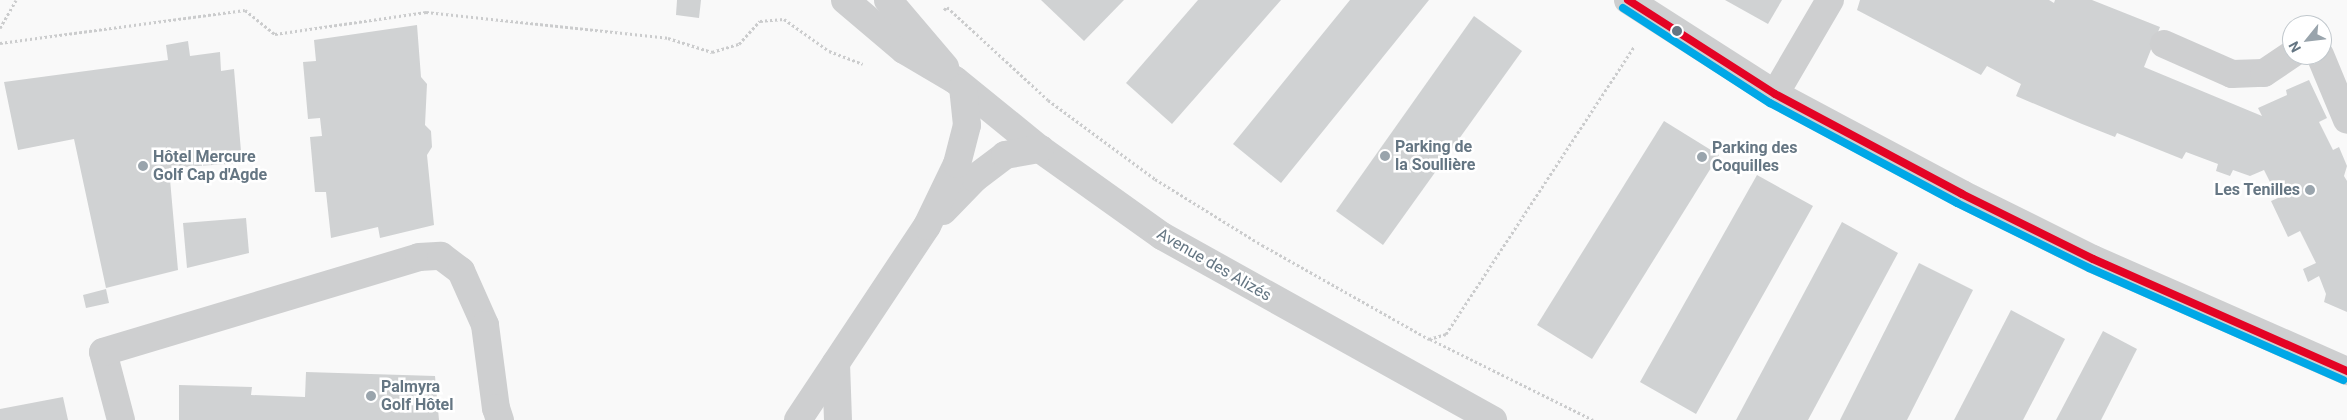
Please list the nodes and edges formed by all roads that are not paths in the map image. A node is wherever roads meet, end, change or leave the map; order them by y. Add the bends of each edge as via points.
1 (845, 0) edge
2 (888, 0) edge
3 (1628, 0) edge
4 (1830, 0) edge
5 (912, 42) junction
6 (2164, 44) dead end
7 (2282, 61) edge
8 (2324, 65) edge
9 (959, 84) junction
10 (1775, 94) junction
11 (2347, 120) edge
12 (1040, 149) junction
13 (927, 226) junction
14 (836, 363) junction
15 (2347, 371) edge
16 (121, 420) edge
17 (500, 420) edge
18 (798, 420) edge
19 (838, 420) edge
20 (1493, 420) edge

1 - 5 street, Avenue des Alizés
2 - 5 street, Avenue des Alizés
3 - 10 street
4 - 10 street
5 - 9 street, Avenue des Alizés
6 - 7 street via 2232,74 2264,73
8 - 11 street
9 - 12 street, Avenue des Alizés
9 - 13 street via 967,124 957,164
10 - 15 street via 1962,194 2093,259
12 - 13 street via 1006,155 975,178
12 - 20 street, Avenue des Alizés via 1162,236
13 - 14 street
14 - 18 street
14 - 19 street
16 - 17 street via 102,352 419,257 441,256 461,271 485,325

